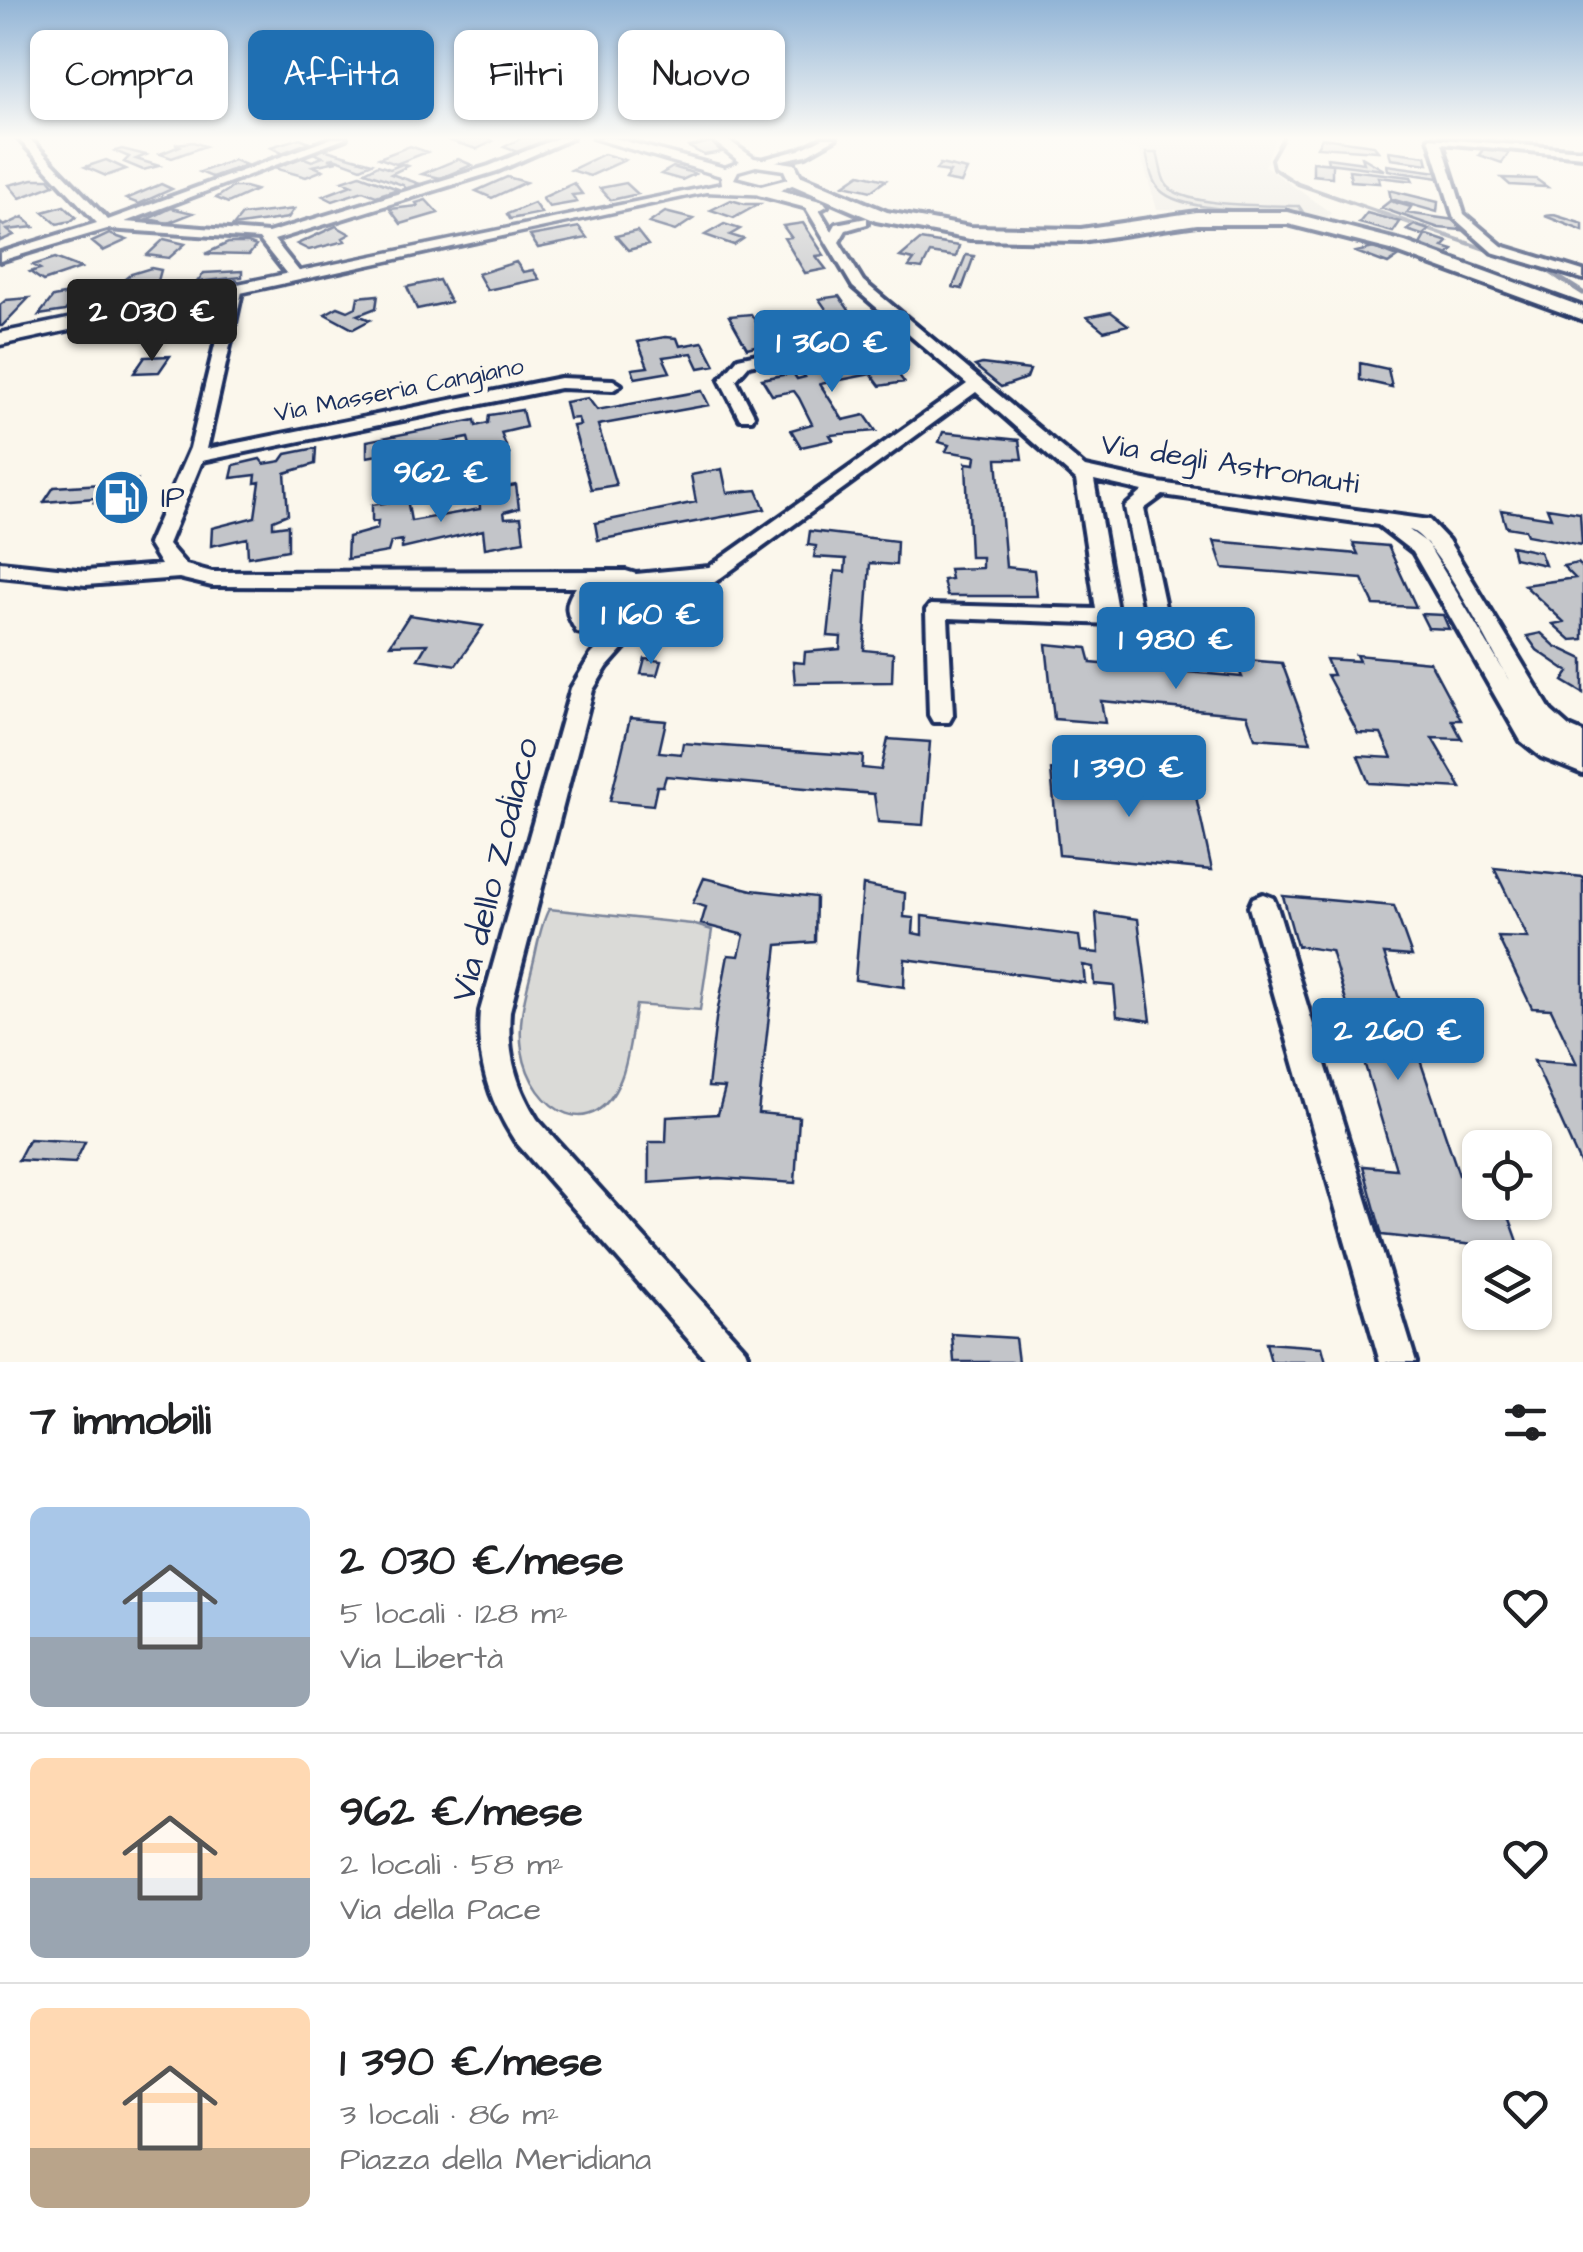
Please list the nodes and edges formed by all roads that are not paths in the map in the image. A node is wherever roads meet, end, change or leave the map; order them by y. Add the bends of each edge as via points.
1 (84, 202) edge
2 (167, 202) edge
3 (380, 202) edge
4 (642, 202) edge
5 (803, 202) edge
6 (850, 202) edge
7 (1454, 202) edge
8 (808, 203) junction
9 (862, 221) junction
10 (106, 225) junction
11 (1363, 236) junction
12 (269, 238) junction
13 (833, 242) junction
14 (0, 257) edge
15 (1583, 274) edge
16 (295, 275) junction
17 (236, 287) junction
18 (1583, 314) edge
19 (908, 327) junction
20 (0, 340) edge
21 (613, 385) dead end
22 (976, 385) junction
23 (746, 415) dead end
24 (196, 456) junction
25 (1078, 470) junction
26 (1158, 489) junction
27 (1378, 516) junction
28 (1117, 533) junction
29 (0, 568) edge
30 (179, 571) junction
31 (710, 573) junction
32 (522, 579) junction
33 (601, 580) junction
34 (638, 581) junction
35 (1108, 617) junction
36 (580, 619) junction
37 (1157, 619) junction
38 (1186, 621) dead end
39 (638, 623) junction
40 (582, 688) junction
41 (941, 715) dead end
42 (1583, 743) edge
43 (1583, 764) edge
44 (1263, 907) dead end
45 (732, 1362) edge
46 (1398, 1362) edge

1 - 10 street
2 - 10 street
3 - 12 street
4 - 16 street
5 - 8 main road
6 - 11 main road via 882,217 970,233 1100,234 1228,216 1288,218
7 - 15 street via 1458,215 1497,249
8 - 9 main road
8 - 13 street, Via degli Astronauti
9 - 11 main road via 1014,245 1096,243 1234,223
9 - 13 street via 841,227
10 - 12 street
10 - 14 street
11 - 18 main road
12 - 16 street
13 - 19 street, Via degli Astronauti via 858,284
16 - 17 street
17 - 20 street
17 - 24 street
19 - 22 street, Via degli Astronauti
19 - 23 street via 744,361 728,380
21 - 24 street, Via Masseria Cangiano via 560,383
22 - 25 street, Via degli Astronauti
22 - 31 street, Via dello Zodiaco
24 - 30 street via 158,544
25 - 26 street, Via degli Astronauti
25 - 28 street
26 - 27 street, Via degli Astronauti
26 - 28 street via 1134,507
27 - 42 street via 1422,525 1441,545 1543,718
27 - 43 street, Via degli Astronauti via 1420,548 1529,734
28 - 35 street
28 - 37 street
29 - 30 street via 86,578
30 - 32 street via 212,579
31 - 34 street
31 - 39 street, Via dello Zodiaco
32 - 33 street
32 - 36 street via 562,600
33 - 34 street
33 - 36 street via 578,598
34 - 39 street via 653,600
35 - 37 street
35 - 41 street via 936,610
36 - 39 street via 606,632
36 - 40 street
37 - 38 street
39 - 40 street, Via dello Zodiaco via 598,661
40 - 45 street, Via dello Zodiaco via 495,1010 496,1070 526,1130
44 - 46 street

